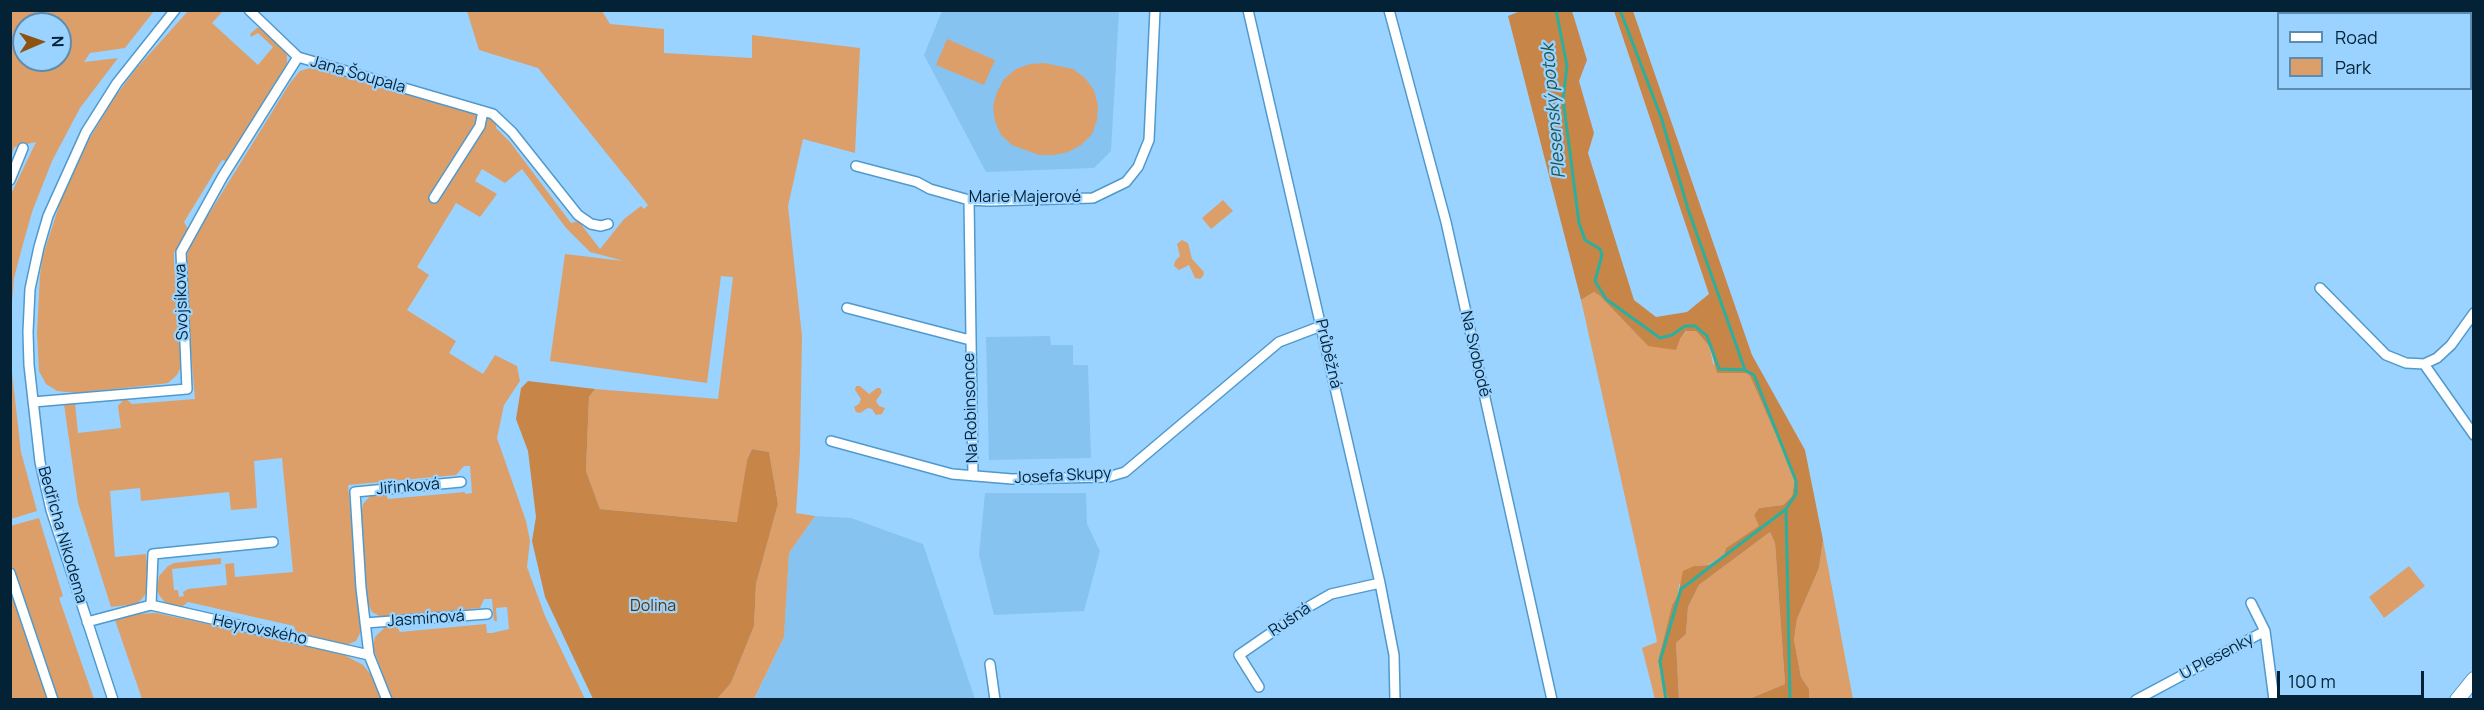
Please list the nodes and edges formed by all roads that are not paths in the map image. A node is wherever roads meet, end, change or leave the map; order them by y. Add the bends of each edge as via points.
1 (175, 10) edge
2 (249, 10) edge
3 (1155, 10) edge
4 (1248, 10) edge
5 (1389, 10) edge
6 (298, 57) junction
7 (483, 111) junction
8 (23, 147) dead end
9 (856, 166) dead end
10 (10, 180) edge
11 (434, 198) dead end
12 (969, 200) junction
13 (608, 224) dead end
14 (2320, 288) dead end
15 (847, 308) dead end
16 (2474, 313) edge
17 (1321, 326) junction
18 (970, 340) junction
19 (2424, 364) junction
20 (33, 402) junction
21 (2474, 435) edge
22 (831, 441) dead end
23 (973, 476) junction
24 (461, 482) dead end
25 (273, 542) dead end
26 (10, 573) edge
27 (1380, 583) junction
28 (2251, 603) dead end
29 (151, 605) junction
30 (487, 614) dead end
31 (87, 622) junction
32 (365, 623) junction
33 (2265, 631) junction
34 (369, 655) junction
35 (990, 664) dead end
36 (2474, 679) edge
37 (1259, 687) dead end
38 (2274, 698) edge
39 (53, 699) edge
40 (113, 699) edge
41 (387, 699) edge
42 (995, 699) edge
43 (1395, 699) edge
44 (1552, 699) edge
45 (2136, 699) edge
46 (2457, 699) edge

1 - 20 street, Bedřicha Nikodema via 95,116 48,216 33,268 29,310
2 - 6 street, Jana Šoupala
3 - 12 street, Marie Majerové via 1149,140 1138,167 1126,182 1093,198
4 - 17 street, Průběžná
5 - 44 street, Na Svobodě via 1446,222
6 - 7 street, Jana Šoupala
6 - 20 street, Svojsíkova via 180,252 187,389
7 - 11 street via 480,126
7 - 13 street, Jana Šoupala via 493,114 513,132 578,215 591,224
8 - 10 street
9 - 12 street, Marie Majerové
12 - 18 street, Na Robinsonce
14 - 19 street via 2386,355 2406,363
15 - 18 street, Na Robinsonce
16 - 19 street via 2451,345 2438,358
17 - 23 street, Josefa Skupy via 1279,342 1125,472 1108,477 1034,479
17 - 27 street, Průběžná
18 - 23 street, Na Robinsonce
19 - 21 street
20 - 31 street, Bedřicha Nikodema via 51,510
22 - 23 street, Josefa Skupy via 952,474
24 - 32 street, Jiřinková via 354,492
25 - 29 street via 153,554
26 - 39 street
27 - 37 street, Rušná via 1331,594 1239,654
27 - 43 street, Průběžná via 1394,655
28 - 33 street, U Plesenky
29 - 31 street, Heyrovského
29 - 34 street, Heyrovského
30 - 32 street, Jasmínová
31 - 40 street, Bedřicha Nikodema
32 - 34 street
33 - 38 street, U Plesenky
33 - 45 street, U Plesenky
34 - 41 street
35 - 42 street
36 - 46 street

